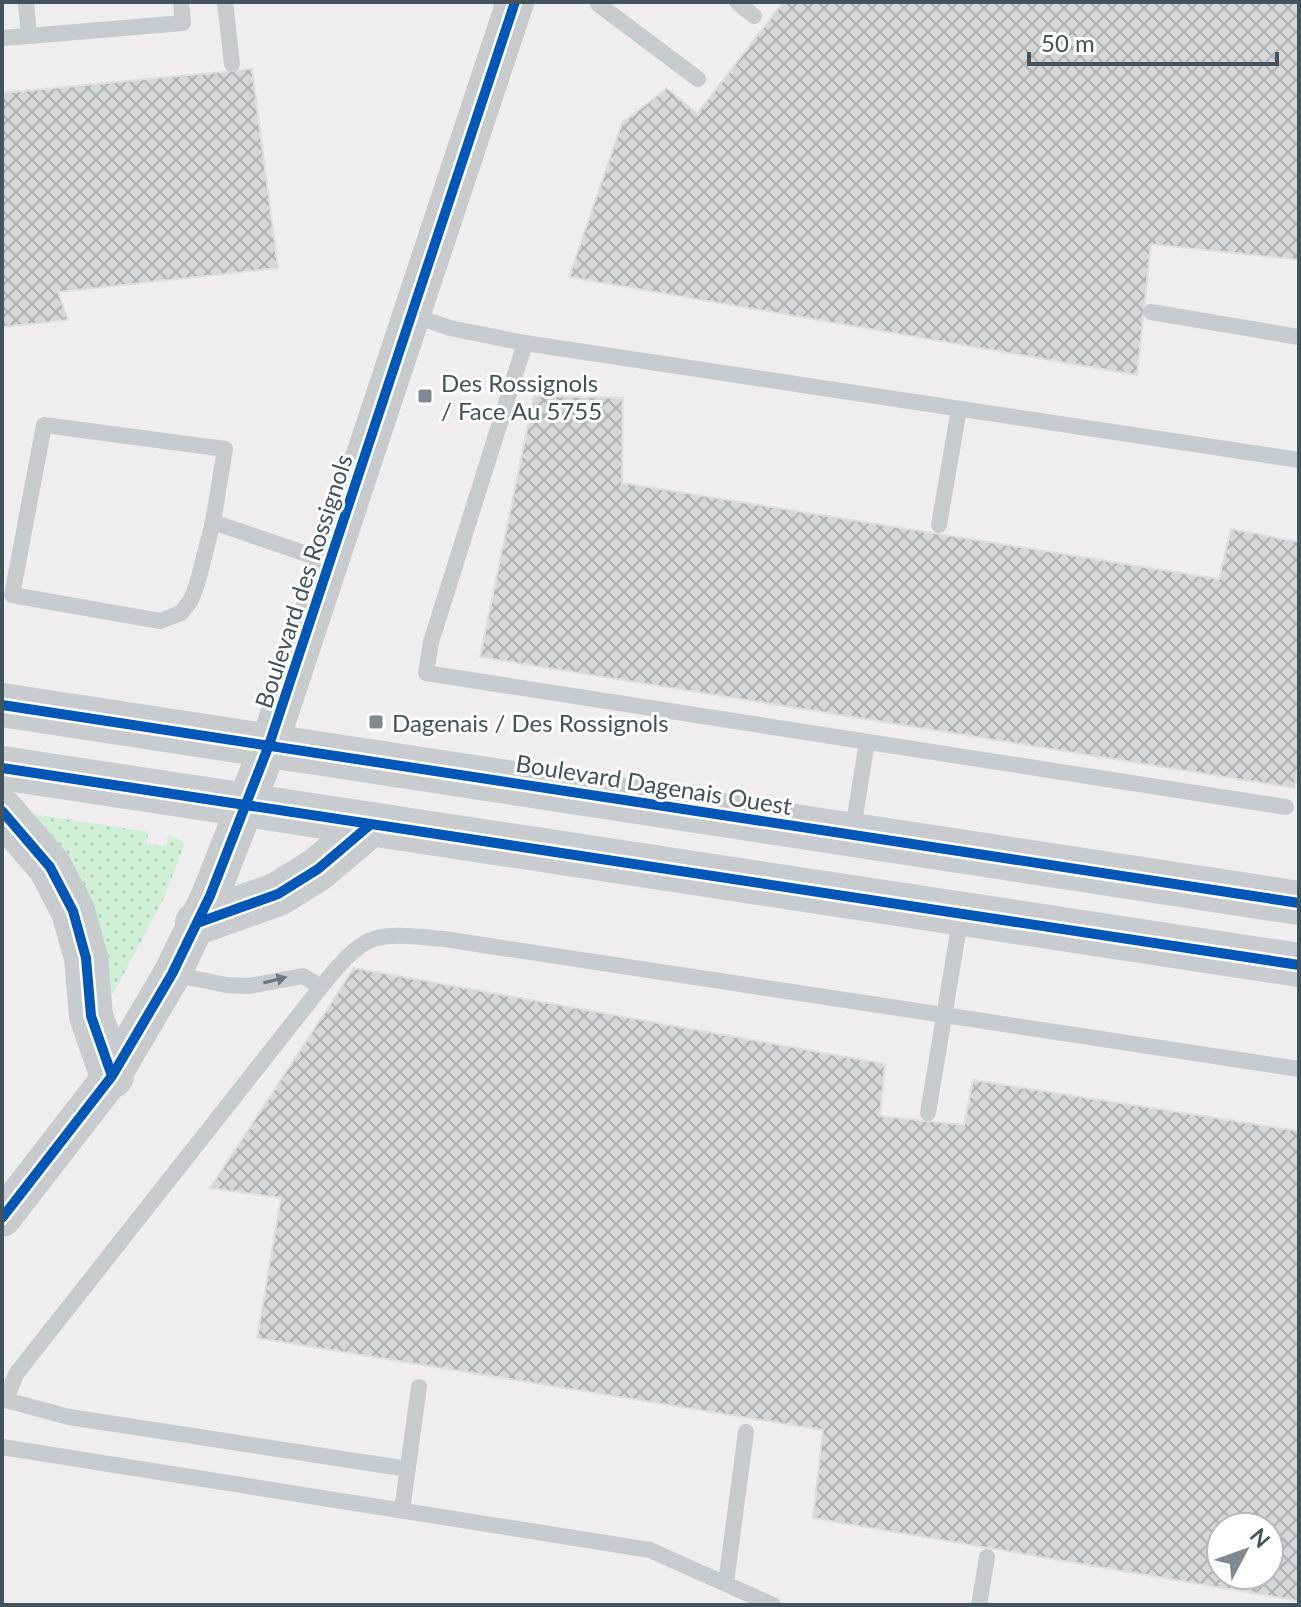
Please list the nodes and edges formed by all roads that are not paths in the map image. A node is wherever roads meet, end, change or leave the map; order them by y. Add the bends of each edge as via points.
1 (26, 2) edge
2 (181, 2) edge
3 (225, 2) edge
4 (515, 2) edge
5 (737, 2) edge
6 (597, 3) edge
7 (754, 16) dead end
8 (29, 36) junction
9 (2, 38) edge
10 (232, 64) dead end
11 (698, 79) dead end
12 (1151, 312) dead end
13 (412, 315) junction
14 (1299, 337) edge
15 (525, 343) junction
16 (959, 409) junction
17 (1299, 460) edge
18 (213, 522) junction
19 (939, 525) dead end
20 (330, 562) junction
21 (7, 595) edge
22 (2, 705) edge
23 (867, 742) junction
24 (269, 745) junction
25 (2, 768) edge
26 (246, 805) junction
27 (1286, 807) dead end
28 (2, 811) edge
29 (371, 824) junction
30 (852, 835) junction
31 (1299, 903) edge
32 (961, 914) junction
33 (197, 923) junction
34 (1299, 965) edge
35 (172, 974) junction
36 (321, 987) junction
37 (944, 1015) junction
38 (1299, 1069) edge
39 (112, 1076) junction
40 (928, 1113) dead end
41 (2, 1218) edge
42 (419, 1387) dead end
43 (4, 1399) edge
44 (746, 1432) dead end
45 (2, 1447) edge
46 (408, 1469) junction
47 (402, 1510) junction
48 (987, 1557) dead end
49 (726, 1583) junction
50 (773, 1605) edge
51 (979, 1605) edge

1 - 8 lane
2 - 8 lane via 183,23
3 - 10 lane
4 - 13 street, Boulevard des Rossignols
5 - 7 lane
6 - 11 lane
8 - 9 lane
12 - 14 lane
13 - 15 lane
13 - 20 street, Boulevard des Rossignols
15 - 16 lane
15 - 23 lane via 431,642 426,673
16 - 17 lane
16 - 19 lane
18 - 20 lane
18 - 21 lane via 191,600 171,619
18 - 21 lane via 225,449 44,425
20 - 24 street, Boulevard des Rossignols
22 - 24 main road, Boulevard Dagenais Ouest
23 - 27 lane
23 - 30 lane
24 - 26 street, Boulevard des Rossignols
24 - 30 main road, Boulevard Dagenais Ouest
25 - 26 main road
26 - 29 main road
26 - 33 street, Boulevard des Rossignols
28 - 39 main road via 50,867 73,911 86,958 91,1016
29 - 32 main road
29 - 33 main road via 318,869 278,894
30 - 31 main road, Boulevard Dagenais Ouest
32 - 34 main road
32 - 37 lane
33 - 35 street, Boulevard des Rossignols
35 -> 36 lane via 249,986 303,976
35 - 39 street, Boulevard des Rossignols
36 - 37 lane via 357,946 371,939 409,936
36 - 43 lane via 16,1374
37 - 38 lane
37 - 40 lane
39 - 41 street, Boulevard des Rossignols
42 - 46 lane
43 - 46 lane via 69,1417
44 - 49 lane
45 - 47 lane
46 - 47 lane
47 - 49 lane via 650,1550
48 - 51 lane
49 - 50 lane

